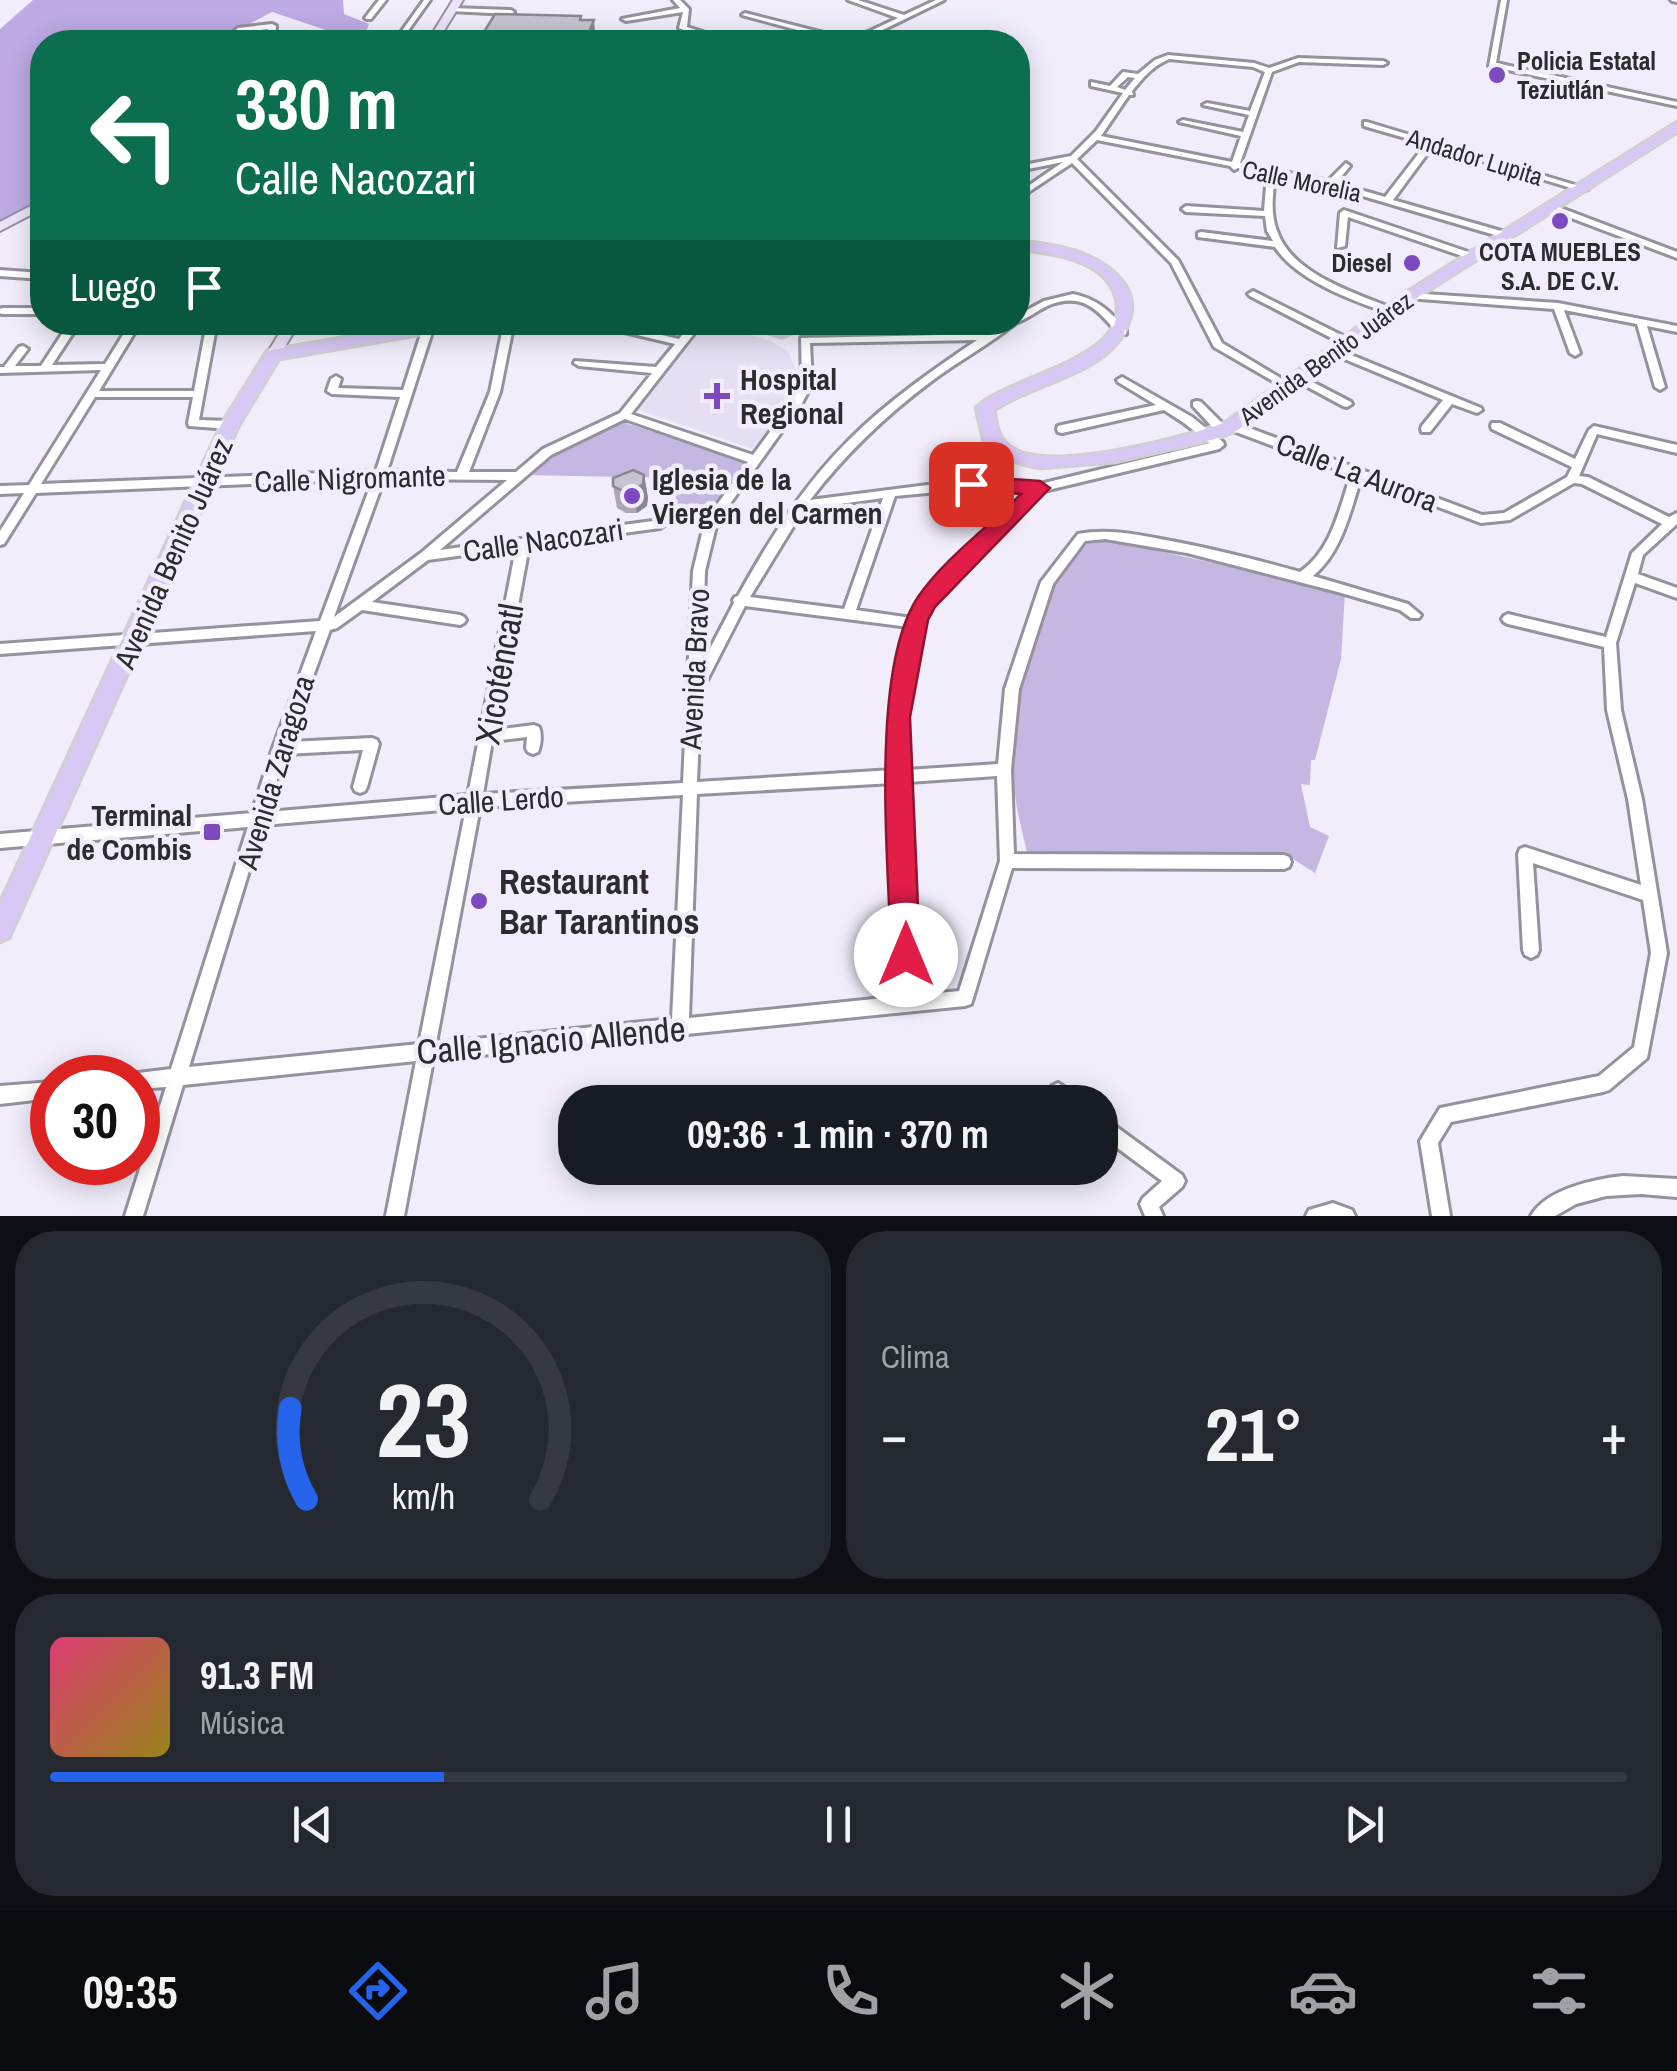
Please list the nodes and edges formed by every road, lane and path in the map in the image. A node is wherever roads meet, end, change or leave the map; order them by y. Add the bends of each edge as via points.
1 (383, 0) edge
2 (427, 0) edge
3 (676, 0) edge
4 (941, 0) edge
5 (1504, 0) edge
6 (850, 1) edge
7 (455, 5) edge
8 (686, 9) junction
9 (511, 12) edge
10 (746, 14) dead end
11 (904, 17) junction
12 (369, 18) dead end
13 (626, 18) dead end
14 (241, 30) edge
15 (272, 30) edge
16 (406, 30) edge
17 (439, 30) edge
18 (689, 30) edge
19 (802, 30) edge
20 (876, 30) edge
21 (1383, 63) dead end
22 (1268, 70) junction
23 (1142, 76) junction
24 (1094, 84) dead end
25 (1112, 89) junction
26 (1130, 93) junction
27 (1677, 104) edge
28 (1207, 105) dead end
29 (1254, 114) junction
30 (1183, 122) dead end
31 (1367, 124) dead end
32 (1677, 126) edge
33 (1246, 135) junction
34 (1096, 137) junction
35 (1431, 144) junction
36 (1072, 158) junction
37 (1030, 166) edge
38 (1346, 166) dead end
39 (1234, 167) junction
40 (1272, 174) junction
41 (1330, 184) junction
42 (1030, 188) edge
43 (1584, 189) junction
44 (1386, 201) junction
45 (1554, 208) junction
46 (1186, 209) dead end
47 (30, 211) edge
48 (1269, 214) junction
49 (0, 227) edge
50 (1201, 235) dead end
51 (1505, 235) junction
52 (1274, 244) junction
53 (1340, 246) dead end
54 (1030, 247) edge
55 (1677, 255) edge
56 (1474, 257) junction
57 (0, 272) edge
58 (30, 275) edge
59 (1122, 290) junction
60 (1252, 294) dead end
61 (1410, 296) junction
62 (1094, 302) junction
63 (1558, 306) junction
64 (1391, 310) junction
65 (1030, 313) edge
66 (1641, 322) junction
67 (1677, 329) edge
68 (1122, 332) junction
69 (67, 335) edge
70 (128, 335) edge
71 (209, 335) edge
72 (286, 335) edge
73 (391, 335) edge
74 (419, 335) edge
75 (507, 335) edge
76 (650, 335) edge
77 (688, 335) edge
78 (993, 335) edge
79 (988, 338) junction
80 (682, 342) junction
81 (1340, 347) junction
82 (23, 348) dead end
83 (1576, 353) dead end
84 (273, 355) junction
85 (579, 363) dead end
86 (109, 368) junction
87 (44, 369) junction
88 (4, 370) edge
89 (659, 372) junction
90 (336, 380) dead end
91 (1122, 380) dead end
92 (1292, 382) junction
93 (1660, 387) dead end
94 (92, 394) junction
95 (197, 394) junction
96 (406, 394) junction
97 (1450, 399) junction
98 (1197, 404) dead end
99 (1347, 404) dead end
100 (1164, 407) junction
101 (1476, 410) dead end
102 (626, 413) junction
103 (230, 425) junction
104 (1496, 426) dead end
105 (1426, 428) dead end
106 (1062, 429) dead end
107 (1221, 430) junction
108 (1677, 449) edge
109 (757, 458) junction
110 (1578, 465) junction
111 (1357, 473) junction
112 (462, 474) junction
113 (380, 476) junction
114 (521, 476) junction
115 (1572, 479) junction
116 (206, 484) junction
117 (33, 488) junction
118 (1040, 488) junction
119 (0, 490) edge
120 (888, 495) junction
121 (804, 505) junction
122 (1673, 519) edge
123 (660, 524) dead end
124 (0, 541) edge
125 (522, 545) junction
126 (425, 556) junction
127 (1308, 573) junction
128 (1630, 576) junction
129 (1677, 593) edge
130 (740, 599) junction
131 (359, 606) junction
132 (845, 612) junction
133 (1415, 615) dead end
134 (1508, 619) dead end
135 (460, 620) dead end
136 (916, 622) junction
137 (327, 626) junction
138 (134, 641) junction
139 (1610, 643) junction
140 (0, 649) edge
141 (692, 697) junction
142 (488, 736) junction
143 (280, 748) junction
144 (533, 748) dead end
145 (1004, 770) junction
146 (901, 777) junction
147 (360, 786) dead end
148 (688, 790) junction
149 (476, 801) junction
150 (262, 818) junction
151 (44, 840) junction
152 (0, 842) edge
153 (1007, 861) junction
154 (1284, 862) dead end
155 (1647, 894) junction
156 (0, 930) edge
157 (1531, 950) dead end
158 (910, 1004) junction
159 (680, 1030) junction
160 (428, 1050) junction
161 (179, 1077) junction
162 (160, 1079) edge
163 (30, 1092) edge
164 (0, 1095) edge
165 (1118, 1138) edge
166 (1677, 1188) edge
167 (1547, 1214) edge
168 (134, 1216) edge
169 (395, 1216) edge
170 (1154, 1216) edge
171 (1315, 1216) edge
172 (1346, 1216) edge
173 (1441, 1216) edge

1 - 12 street
2 - 16 street
3 - 8 street
4 - 11 street
5 - 27 street via 1492,64
6 - 11 street
7 - 9 street
7 - 17 main road
8 - 13 street
8 - 18 street via 683,28
10 - 19 street
11 - 20 street
14 - 15 street
21 - 22 street via 1298,60
22 - 23 street via 1162,58
22 - 29 street
23 - 25 street via 1126,74
23 - 26 street
24 - 25 street
25 - 26 street
26 - 34 street
28 - 29 street
29 - 33 street
30 - 33 street
31 - 35 street, Andador Lupita
32 - 43 main road, Avenida Benito Juárez
33 - 39 street
34 - 36 street
34 - 39 street, Calle Morelia
35 - 43 street, Andador Lupita
35 - 44 street
36 - 37 street
36 - 42 street
36 - 92 street via 1175,262 1218,344
38 - 41 street
39 - 40 street, Calle Morelia
40 - 41 street, Calle Morelia
40 - 48 street
41 - 44 street, Calle Morelia
43 - 45 main road, Avenida Benito Juárez
44 - 51 street, Calle Morelia
45 - 51 main road, Avenida Benito Juárez
45 - 55 street
46 - 48 street
47 - 49 main road
48 - 52 street
50 - 52 street
51 - 56 main road, Avenida Benito Juárez
52 - 64 street via 1290,263
53 - 56 street via 1344,213
54 - 59 main road via 1073,256
56 - 61 main road, Avenida Benito Juárez
57 - 58 street
59 - 62 street via 1112,300
59 - 68 main road
60 - 81 street
61 - 63 street
61 - 64 main road, Avenida Benito Juárez
62 - 65 street via 1059,297
62 - 68 street
63 - 66 street
63 - 83 street
64 - 81 main road, Avenida Benito Juárez
66 - 67 street
66 - 93 street
68 - 107 main road, Avenida Benito Juárez via 1101,353 1002,394 985,408 990,440 1030,463 1064,464
69 - 87 street
70 - 86 street
71 - 95 street
72 - 84 main road
73 - 84 main road
74 - 96 street, Avenida Zaragoza
75 - 112 street via 496,392
76 - 80 street
77 - 80 street
78 - 79 street
79 - 109 street, Avenida Bravo via 806,340 806,384
79 - 121 street via 884,413
80 - 89 street
81 - 92 main road, Avenida Benito Juárez
81 - 97 street
82 - 88 street
84 - 103 main road, Avenida Benito Juárez
85 - 89 street
86 - 87 street
86 - 94 street
87 - 88 street
89 - 102 street
90 - 96 street via 332,391
91 - 100 street, Calle La Aurora
92 - 99 street
92 - 107 main road, Avenida Benito Juárez
94 - 95 street
94 - 117 street
95 - 103 street via 193,423
96 - 113 street, Avenida Zaragoza
97 - 101 street
97 - 105 street
98 - 107 street
100 - 106 street
100 - 107 street, Calle La Aurora
102 - 109 street
102 - 114 street via 547,452
103 - 116 main road, Avenida Benito Juárez
104 - 110 street
107 - 111 street, Calle La Aurora
107 - 118 street via 1219,446
108 - 110 street via 1594,430
109 - 141 street, Avenida Bravo via 710,521 698,571
110 - 115 street
111 - 115 street, Calle La Aurora via 1481,519 1506,517
111 - 127 street via 1331,544
112 - 113 street, Calle Nigromante
112 - 114 street, Calle Nigromante
113 - 116 street, Calle Nigromante
113 - 137 street, Avenida Zaragoza
114 - 126 street
115 - 122 street
116 - 117 street, Calle Nigromante
116 - 138 main road, Avenida Benito Juárez
117 - 119 street, Calle Nigromante
117 - 124 street
118 - 120 street via 1000,482
118 - 136 street via 927,600
120 - 121 street
120 - 132 street
121 - 130 street
122 - 128 street via 1638,552
123 - 125 street, Calle Nacozari
125 - 126 street, Calle Nacozari
125 - 142 street, Xicoténcatl
126 - 131 street
127 - 133 street
127 - 145 street via 1092,533 1073,546 1047,582 1012,689
128 - 129 street
128 - 139 street
130 - 132 street
130 - 141 street
131 - 135 street
131 - 137 street
132 - 136 street
134 - 139 street
136 - 146 street via 898,717
137 - 138 street
137 - 143 street, Avenida Zaragoza
138 - 140 street
138 - 151 main road, Avenida Benito Juárez
139 - 155 street via 1614,710
141 - 148 street, Avenida Bravo
142 - 144 street via 534,730
142 - 149 street, Xicoténcatl
143 - 147 street via 372,744
143 - 150 street, Avenida Zaragoza
145 - 146 street, Calle Lerdo
145 - 153 street
146 - 148 street, Calle Lerdo
146 - 158 street
148 - 149 street, Calle Lerdo
148 - 159 street, Avenida Bravo
149 - 150 street, Calle Lerdo
149 - 160 street, Xicoténcatl
150 - 151 street, Calle Lerdo
150 - 161 street, Avenida Zaragoza
151 - 152 street, Calle Lerdo
151 - 156 main road, Avenida Benito Juárez
153 - 154 street
153 - 158 street, Calle Ignacio Allende via 965,998
155 - 157 street via 1524,854
155 - 173 street via 1659,952 1640,1052 1603,1084 1446,1114 1429,1141
158 - 159 street, Calle Ignacio Allende
159 - 160 street, Calle Ignacio Allende
160 - 161 street, Calle Ignacio Allende
160 - 169 street, Xicoténcatl
161 - 162 street, Calle Ignacio Allende
161 - 168 street, Avenida Zaragoza
163 - 164 street
165 - 170 street via 1176,1181 1148,1204
166 - 167 street via 1635,1182 1588,1189
171 - 172 street

